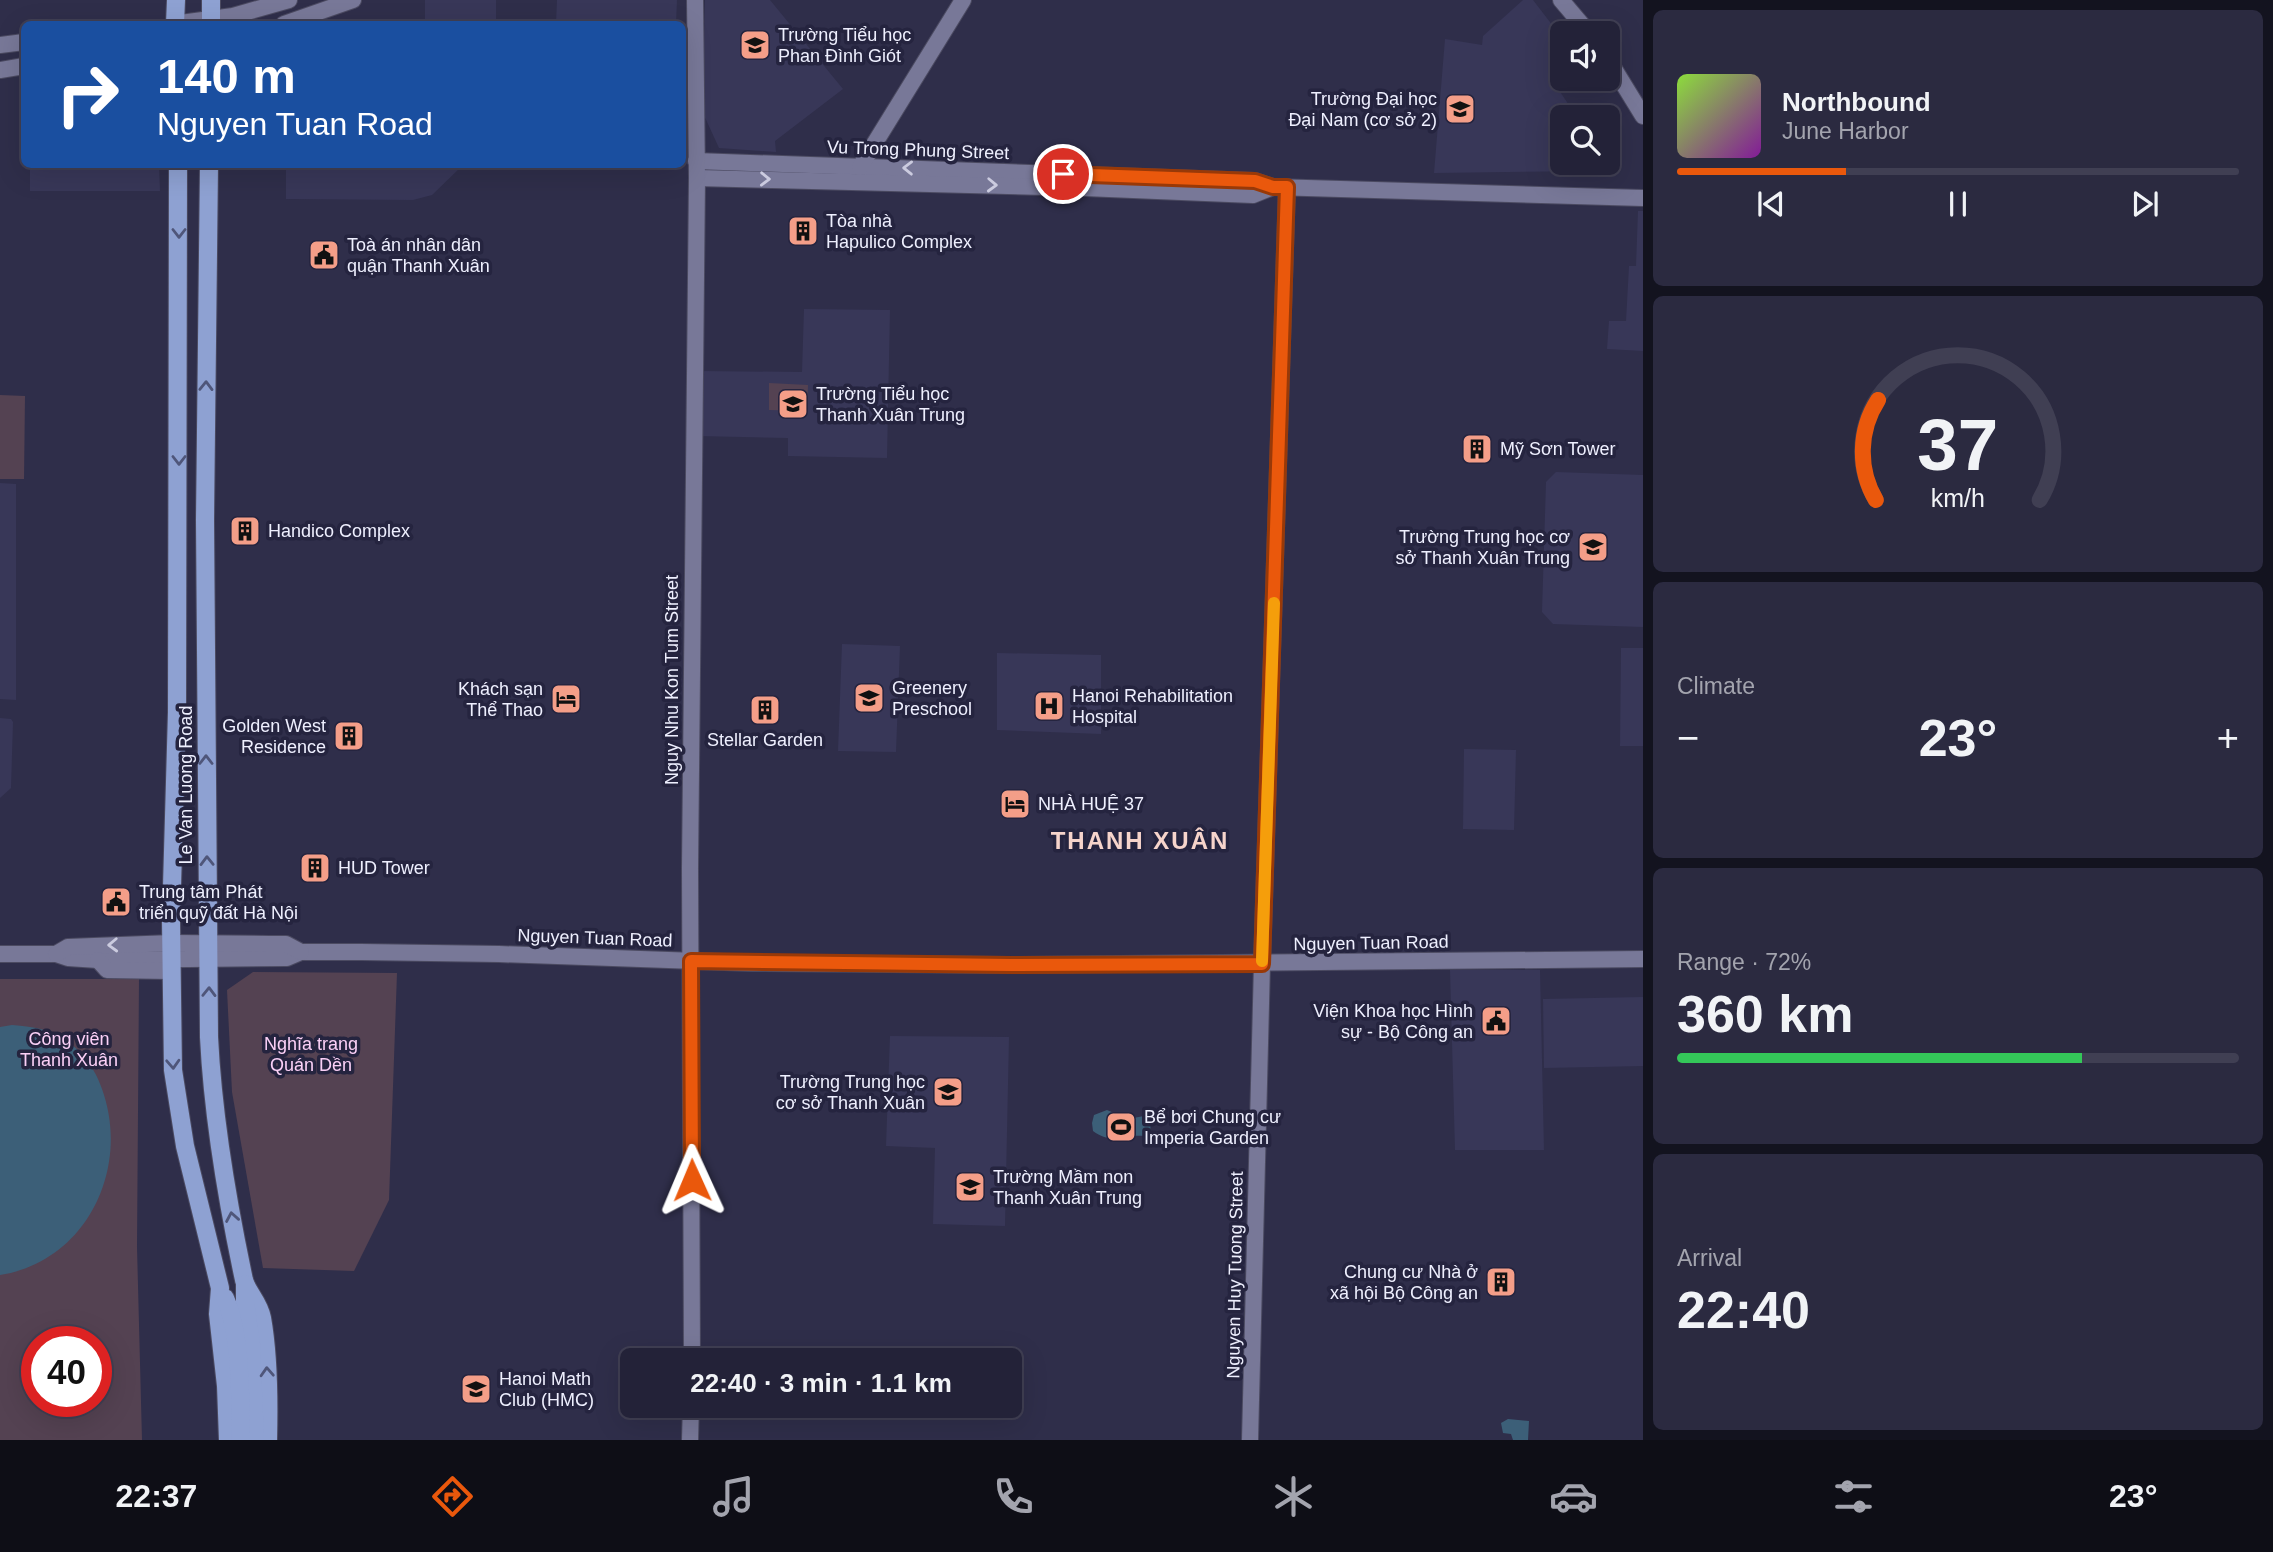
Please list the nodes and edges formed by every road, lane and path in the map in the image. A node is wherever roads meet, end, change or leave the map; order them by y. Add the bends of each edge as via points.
1 (176, 0) edge
2 (211, 0) edge
3 (289, 0) edge
4 (353, 0) edge
5 (695, 0) edge
6 (963, 0) edge
7 (1561, 0) edge
8 (318, 6) edge
9 (175, 21) edge
10 (211, 21) edge
11 (290, 21) edge
12 (1579, 21) edge
13 (21, 42) edge
14 (0, 45) edge
15 (21, 66) edge
16 (0, 70) edge
17 (1620, 79) edge
18 (1643, 116) edge
19 (860, 167) junction
20 (178, 168) edge
21 (209, 168) edge
22 (697, 169) junction
23 (1280, 187) junction
24 (1643, 198) edge
25 (209, 951) junction
26 (0, 954) edge
27 (57, 954) junction
28 (164, 955) junction
29 (1643, 960) edge
30 (691, 961) junction
31 (1262, 964) junction
32 (245, 1284) junction
33 (220, 1288) junction
34 (692, 1348) edge
35 (691, 1418) edge
36 (228, 1440) edge
37 (240, 1440) edge
38 (256, 1440) edge
39 (268, 1440) edge
40 (690, 1440) edge
41 (1250, 1440) edge

1 - 9 main road
2 - 10 main road
3 - 10 street
4 - 8 street
5 - 22 street, Nguy Nhu Kon Tum Street
6 - 19 street
7 - 12 street
8 - 11 street
13 - 14 street
15 - 16 street
17 - 18 street
19 - 22 street, Vu Trong Phung Street
23 -> 19 street, Vu Trong Phung Street via 1255,181
20 -> 28 main road, Le Van Luong Road via 178,684
25 -> 21 main road, Le Van Luong Road via 205,533
22 -> 23 street, Vu Trong Phung Street via 1253,195
22 - 30 street, Nguy Nhu Kon Tum Street
23 - 24 street, Vu Trong Phung Street
23 - 31 street, Nguyen Huy Tuong Street
25 - 28 street, Nguyen Tuan Road
25 - 30 street, Nguyen Tuan Road via 286,944 301,952
32 -> 25 main road, Le Van Luong Road via 211,1086
26 - 27 street
28 -> 27 street via 68,947
27 - 28 street via 97,960 107,970 122,972
28 -> 33 main road, Le Van Luong Road via 177,1102
29 - 31 street, Nguyen Tuan Road
30 - 31 street, Nguyen Tuan Road
30 - 34 street, Nguy Nhu Kon Tum Street
31 - 41 street, Nguyen Huy Tuong Street
32 - 38 main road
39 -> 32 main road, Le Van Luong Road via 262,1317
33 - 36 main road, Le Van Luong Road
33 - 37 main road via 229,1306 236,1351
35 - 40 street

